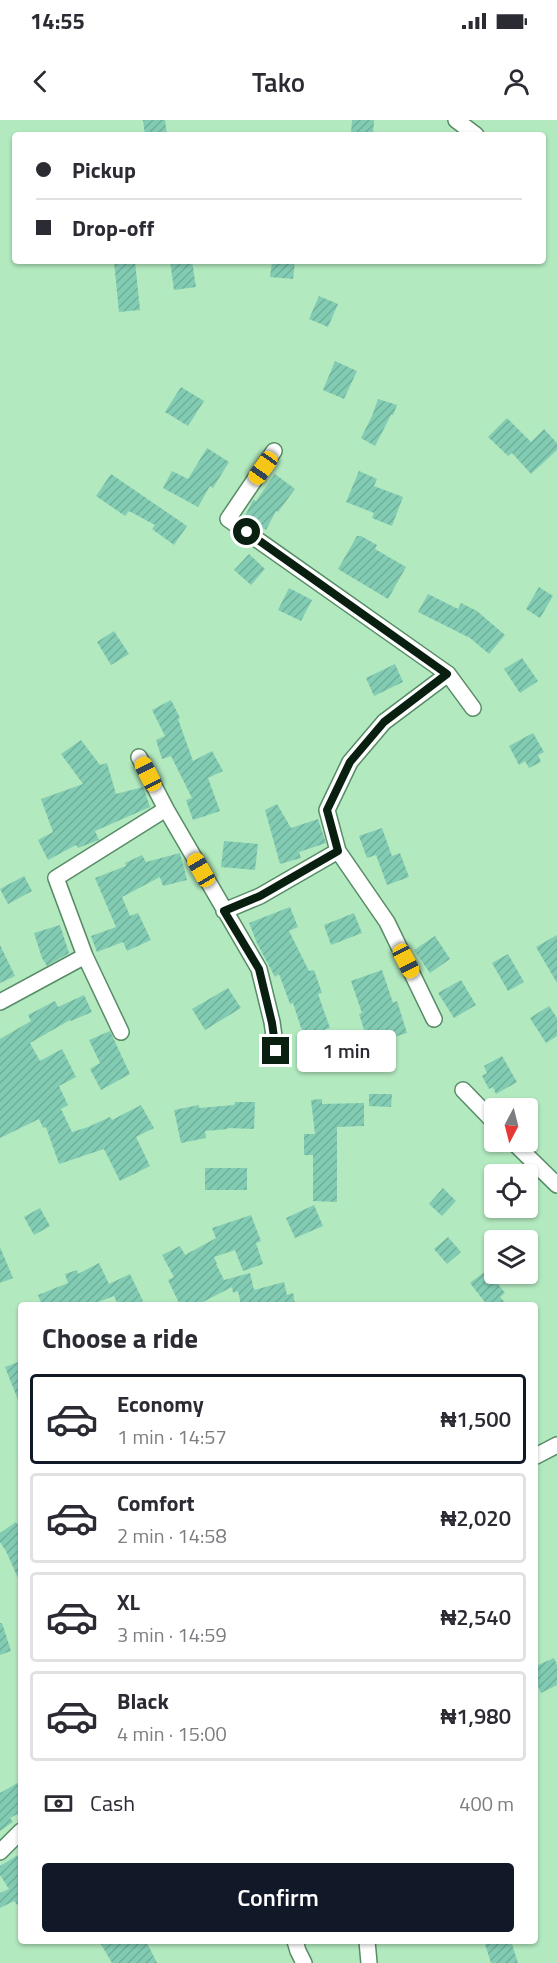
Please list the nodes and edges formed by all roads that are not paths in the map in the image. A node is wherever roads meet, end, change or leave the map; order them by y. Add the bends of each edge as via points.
1 (456, 120) edge
2 (472, 132) edge
3 (274, 451) dead end
4 (447, 674) junction
5 (473, 708) dead end
6 (140, 757) dead end
7 (166, 809) junction
8 (338, 851) junction
9 (224, 911) junction
10 (85, 956) junction
11 (0, 1002) edge
12 (434, 1018) dead end
13 (121, 1032) dead end
14 (276, 1051) dead end
15 (463, 1090) dead end
16 (484, 1112) edge
17 (523, 1152) edge
18 (557, 1185) edge
19 (557, 1445) edge
20 (538, 1455) edge
21 (18, 1835) edge
22 (0, 1852) edge
23 (296, 1944) edge
24 (367, 1944) edge
25 (304, 1963) edge
26 (369, 1963) edge

1 - 2 street
3 - 4 street via 228,519
4 - 5 street
4 - 8 street via 384,722 350,762 327,810
6 - 7 street
7 - 9 street
7 - 10 street via 56,878
8 - 9 street via 260,896
8 - 12 street via 387,922
9 - 14 street via 259,969
10 - 11 street
10 - 13 street
15 - 16 street
17 - 18 street
19 - 20 street
21 - 22 street
23 - 25 street
24 - 26 street

